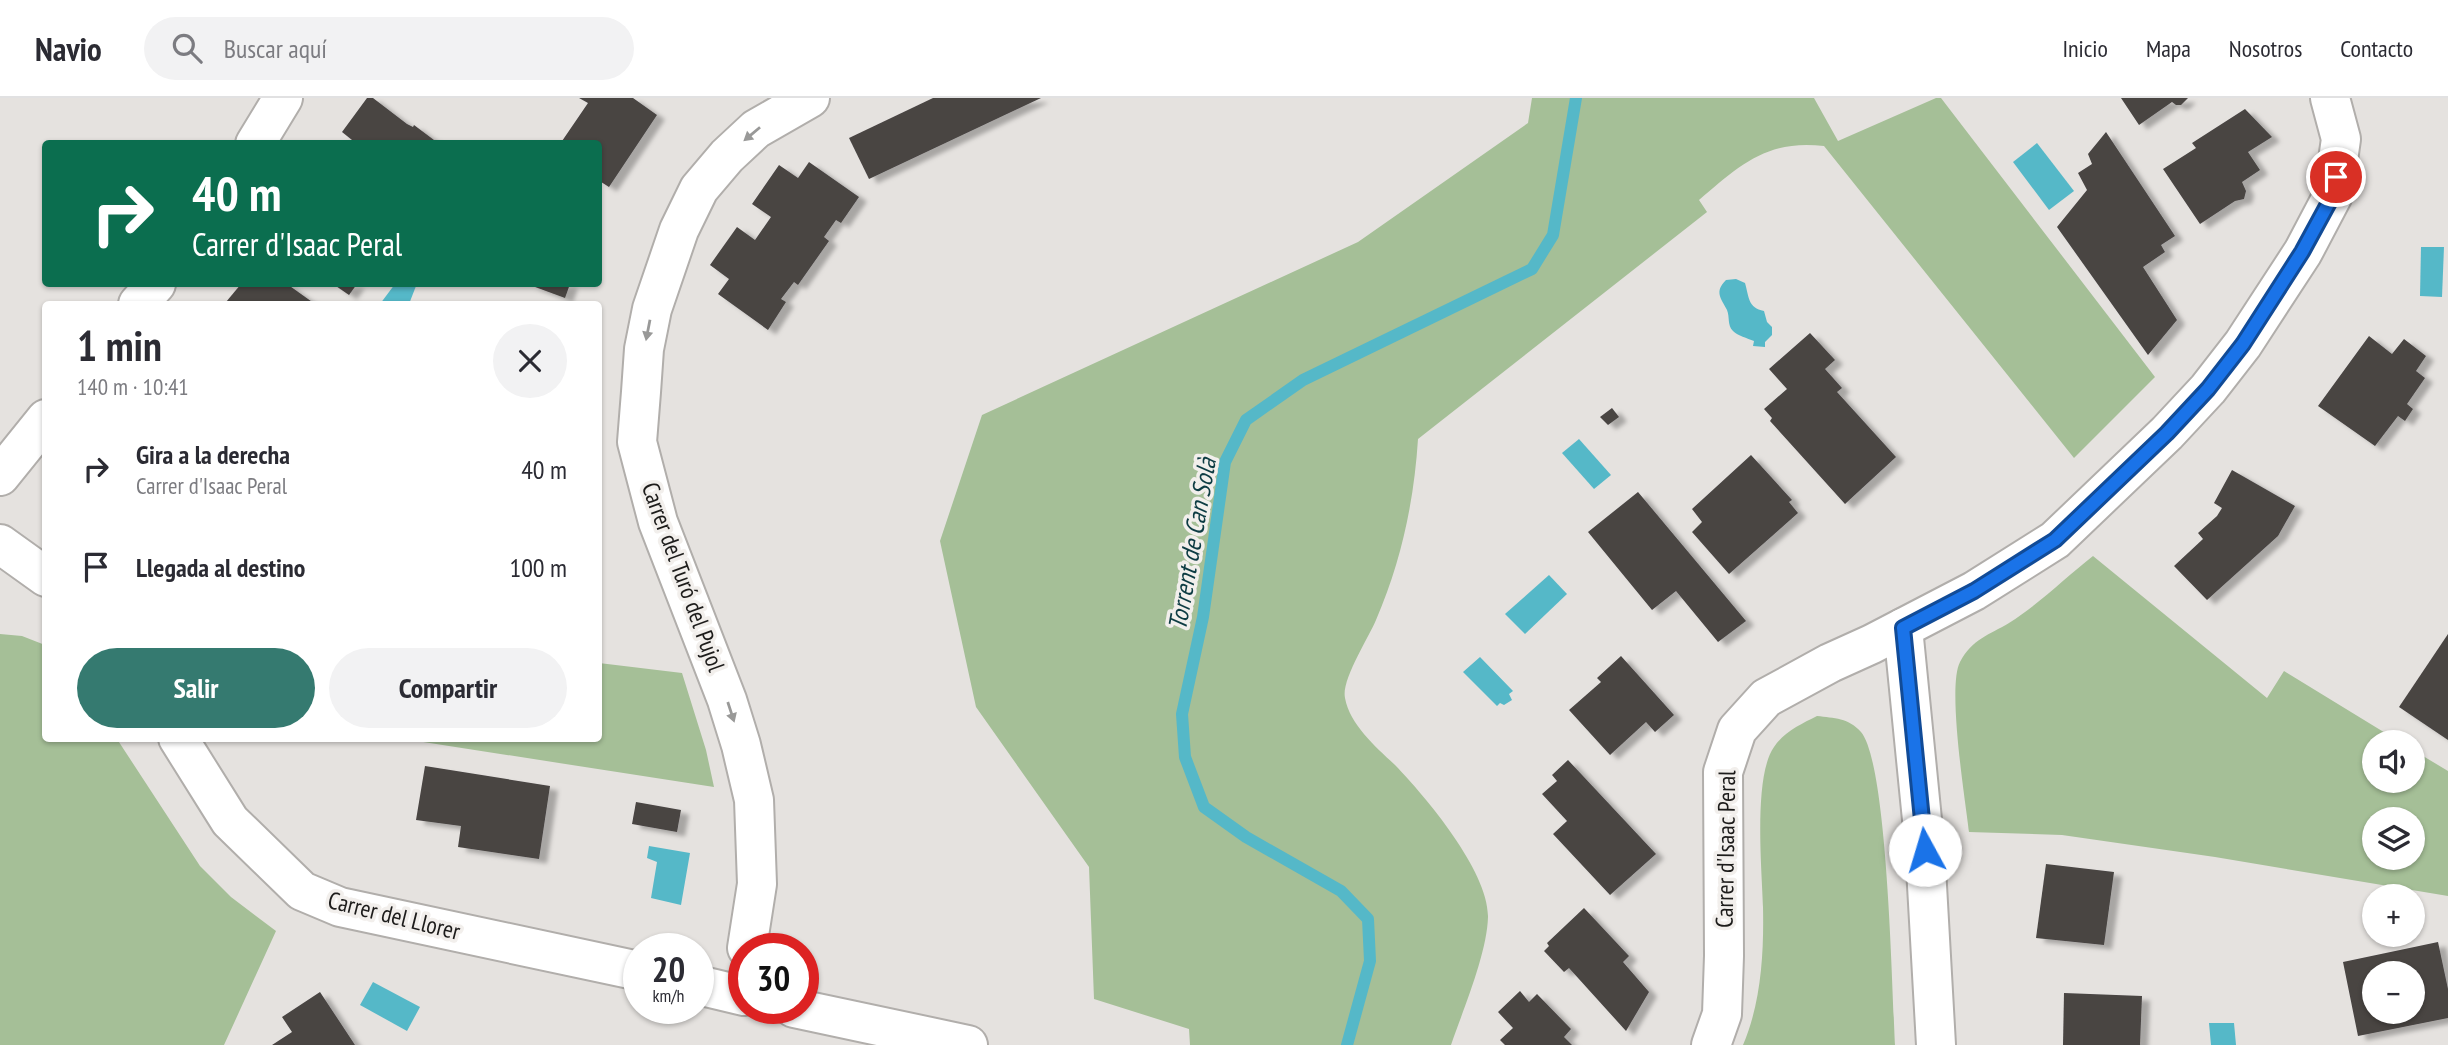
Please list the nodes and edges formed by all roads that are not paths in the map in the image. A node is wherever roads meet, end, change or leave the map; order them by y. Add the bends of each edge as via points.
1 (283, 98) edge
2 (810, 98) edge
3 (2330, 98) edge
4 (257, 140) edge
5 (153, 287) edge
6 (141, 301) edge
7 (42, 424) edge
8 (0, 476) edge
9 (0, 544) edge
10 (42, 574) edge
11 (1903, 628) junction
12 (181, 742) edge
13 (749, 933) edge
14 (623, 968) edge
15 (819, 1013) edge
16 (968, 1045) edge
17 (1711, 1045) edge
18 (1936, 1045) edge

1 - 4 street
2 -> 13 street, Carrer del Turó del Pujol via 756,129 699,189 652,309 641,382 638,442 658,522 727,700 754,800 757,884
3 - 11 street, Carrer d'Isaac Peral via 2341,139 2333,195 2272,302 2208,389 2055,540 1974,591
5 - 6 street
7 - 8 street
9 - 10 street
11 - 17 street, Carrer d'Isaac Peral via 1766,698 1737,730 1723,772 1723,1003
11 - 18 street via 1925,850
12 - 14 street, Carrer del Llorer via 230,821 302,891 340,907
15 - 16 street

